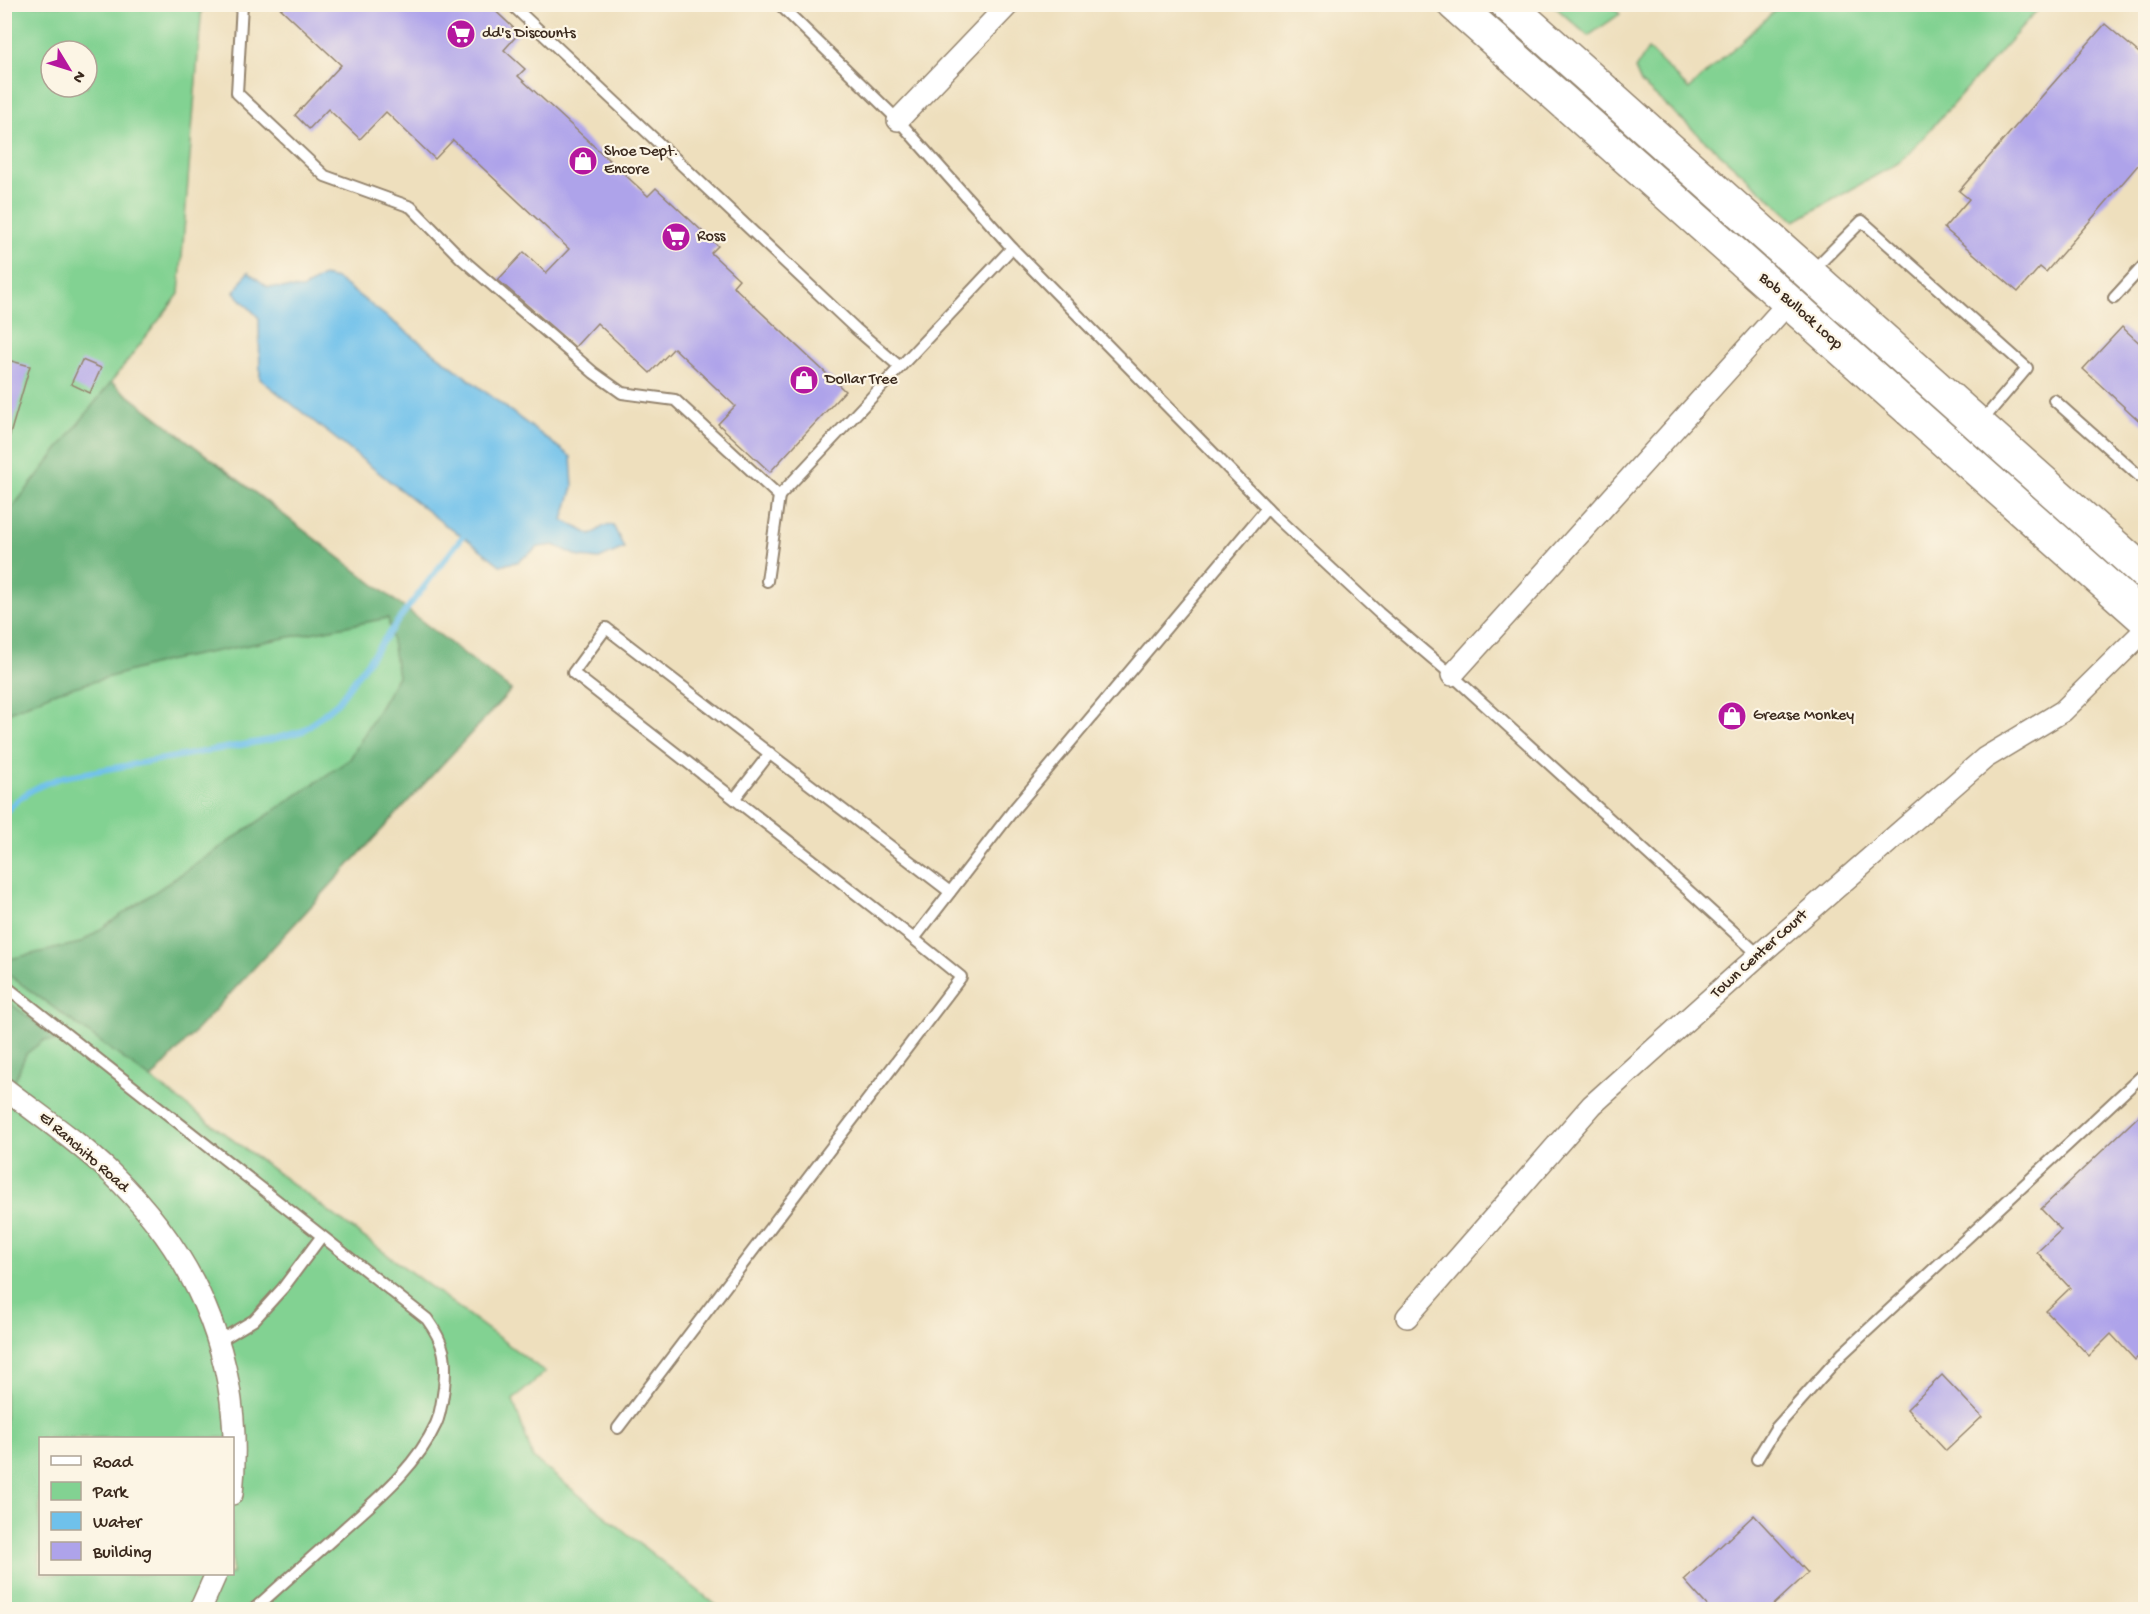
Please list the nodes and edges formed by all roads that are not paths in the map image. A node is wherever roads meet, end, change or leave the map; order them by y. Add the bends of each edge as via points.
1 (242, 4) edge
2 (511, 4) edge
3 (780, 4) edge
4 (1009, 4) edge
5 (1454, 4) edge
6 (1507, 4) edge
7 (898, 120) junction
8 (1644, 172) junction
9 (1012, 248) junction
10 (2145, 263) edge
11 (1809, 273) junction
12 (2114, 298) dead end
13 (1789, 302) junction
14 (900, 367) junction
15 (1936, 387) junction
16 (2054, 400) dead end
17 (1979, 425) junction
18 (2145, 482) edge
19 (779, 496) junction
20 (1267, 508) junction
21 (2145, 574) edge
22 (767, 581) dead end
23 (2145, 620) edge
24 (2145, 629) edge
25 (1452, 675) junction
26 (770, 753) junction
27 (735, 798) junction
28 (951, 892) junction
29 (915, 939) junction
30 (1759, 955) junction
31 (4, 985) edge
32 (2145, 1072) edge
33 (4, 1088) edge
34 (321, 1237) junction
35 (1407, 1317) dead end
36 (219, 1341) junction
37 (618, 1428) dead end
38 (234, 1437) edge
39 (1757, 1459) dead end
40 (216, 1575) edge
41 (200, 1610) edge
42 (253, 1610) edge

1 - 19 lane via 237,93 325,176 411,207 462,259 594,373 622,393 675,400
2 - 14 lane
3 - 7 lane
4 - 7 street
5 - 8 highway, Bob Bullock Loop
6 - 11 highway
7 - 9 lane
8 - 11 highway via 1741,237 1782,271 1793,276
8 - 13 highway, Bob Bullock Loop
9 - 14 lane
9 - 20 lane
10 - 12 lane
11 - 15 highway
11 - 17 lane via 1862,221 2027,368
13 - 15 highway via 1818,305 1892,368
13 - 23 highway, Bob Bullock Loop
13 - 25 street
14 - 19 lane
15 - 17 highway
16 - 18 lane
17 - 21 highway
19 - 22 lane
20 - 25 lane via 1378,613
20 - 28 lane via 1015,808
24 - 30 street, Town Center Court via 2063,711 1985,758
25 - 30 lane
26 - 27 lane
26 - 27 lane via 606,628 573,673
26 - 28 lane
27 - 29 lane
28 - 29 lane
29 - 37 lane via 961,976
30 - 35 street, Town Center Court via 1592,1105
31 - 34 lane
32 - 39 lane via 1842,1354 1776,1428
33 - 36 street, El Ranchito Road via 96,1159 140,1204 185,1267
34 - 36 lane via 254,1320
34 - 42 lane via 427,1319 447,1362 442,1400 437,1423 404,1471
36 - 38 street, El Ranchito Road via 227,1369
40 - 41 street

